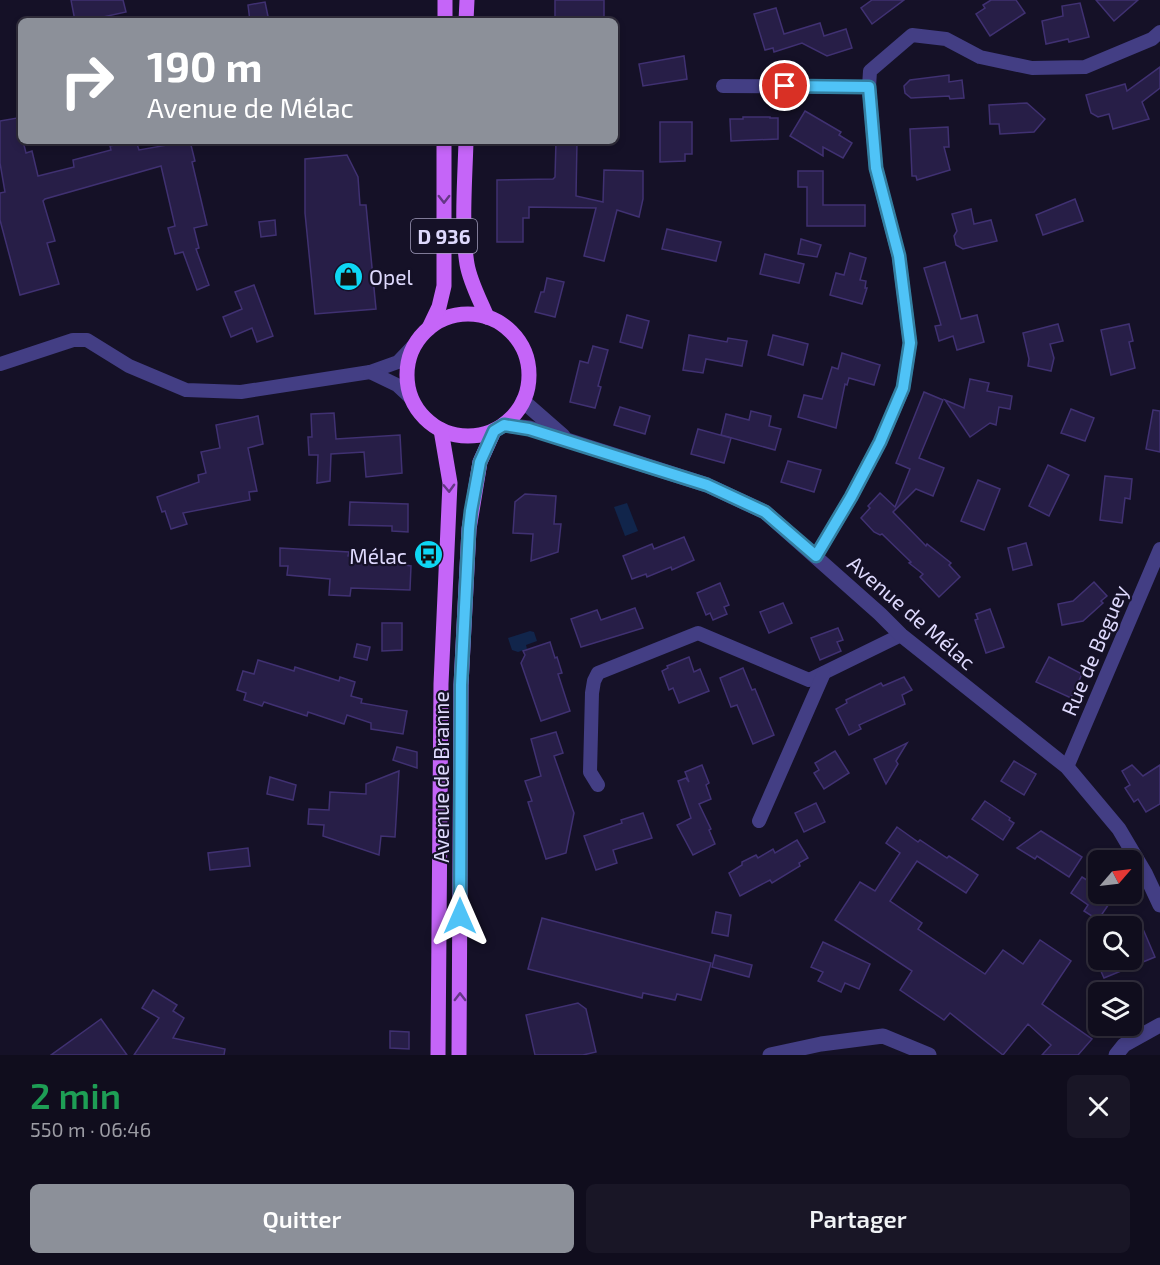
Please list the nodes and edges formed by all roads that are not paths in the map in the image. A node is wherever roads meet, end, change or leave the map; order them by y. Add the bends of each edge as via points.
1 (445, 0) edge
2 (466, 0) edge
3 (445, 18) edge
4 (466, 18) edge
5 (1160, 32) edge
6 (723, 86) dead end
7 (869, 87) junction
8 (444, 144) edge
9 (466, 144) edge
10 (487, 317) junction
11 (429, 328) junction
12 (416, 344) junction
13 (0, 364) edge
14 (370, 372) junction
15 (412, 399) junction
16 (524, 401) junction
17 (499, 428) junction
18 (441, 430) junction
19 (568, 440) junction
20 (1160, 549) edge
21 (816, 556) junction
22 (901, 635) junction
23 (824, 673) junction
24 (1067, 767) junction
25 (598, 785) dead end
26 (759, 821) dead end
27 (1160, 905) edge
28 (1160, 1025) edge
29 (438, 1055) edge
30 (459, 1055) edge
31 (770, 1055) edge
32 (929, 1055) edge
33 (1116, 1055) edge

1 - 3 main road
2 - 4 main road
5 - 7 street via 1085,67 1032,68 980,57 946,39 912,35 870,71
6 - 7 street
7 - 21 street via 876,168 899,256 910,343 903,388 880,442
8 -> 11 main road, D 936 via 444,286
9 - 10 main road, D 936 via 467,265
10 - 11 main road via 467,314 447,318
10 - 16 main road via 506,326 520,342 528,361
11 - 12 main road
12 - 14 street via 398,362
12 - 15 main road via 408,371
13 - 14 street via 73,340 87,340 129,366 186,390 241,392
14 - 15 street via 397,385
15 - 18 main road via 420,412
16 - 17 main road
16 - 19 street, Avenue de Mélac
17 - 18 main road via 476,436
17 - 19 street, Avenue de Mélac via 529,429
30 -> 17 main road, Avenue de Branne via 461,685 469,529 480,462
18 -> 29 main road, Avenue de Branne via 450,483 441,684
19 - 21 street, Avenue de Mélac via 707,485 765,512
20 - 24 street, Rue de Beguey
21 - 22 street, Avenue de Mélac
22 - 23 street
22 - 24 street, Avenue de Mélac
23 - 25 street via 809,680 698,633 598,673 592,693 590,772
23 - 26 street
24 - 27 street, Avenue de Mélac via 1119,829
28 - 33 street via 1124,1045
31 - 32 street via 883,1036

